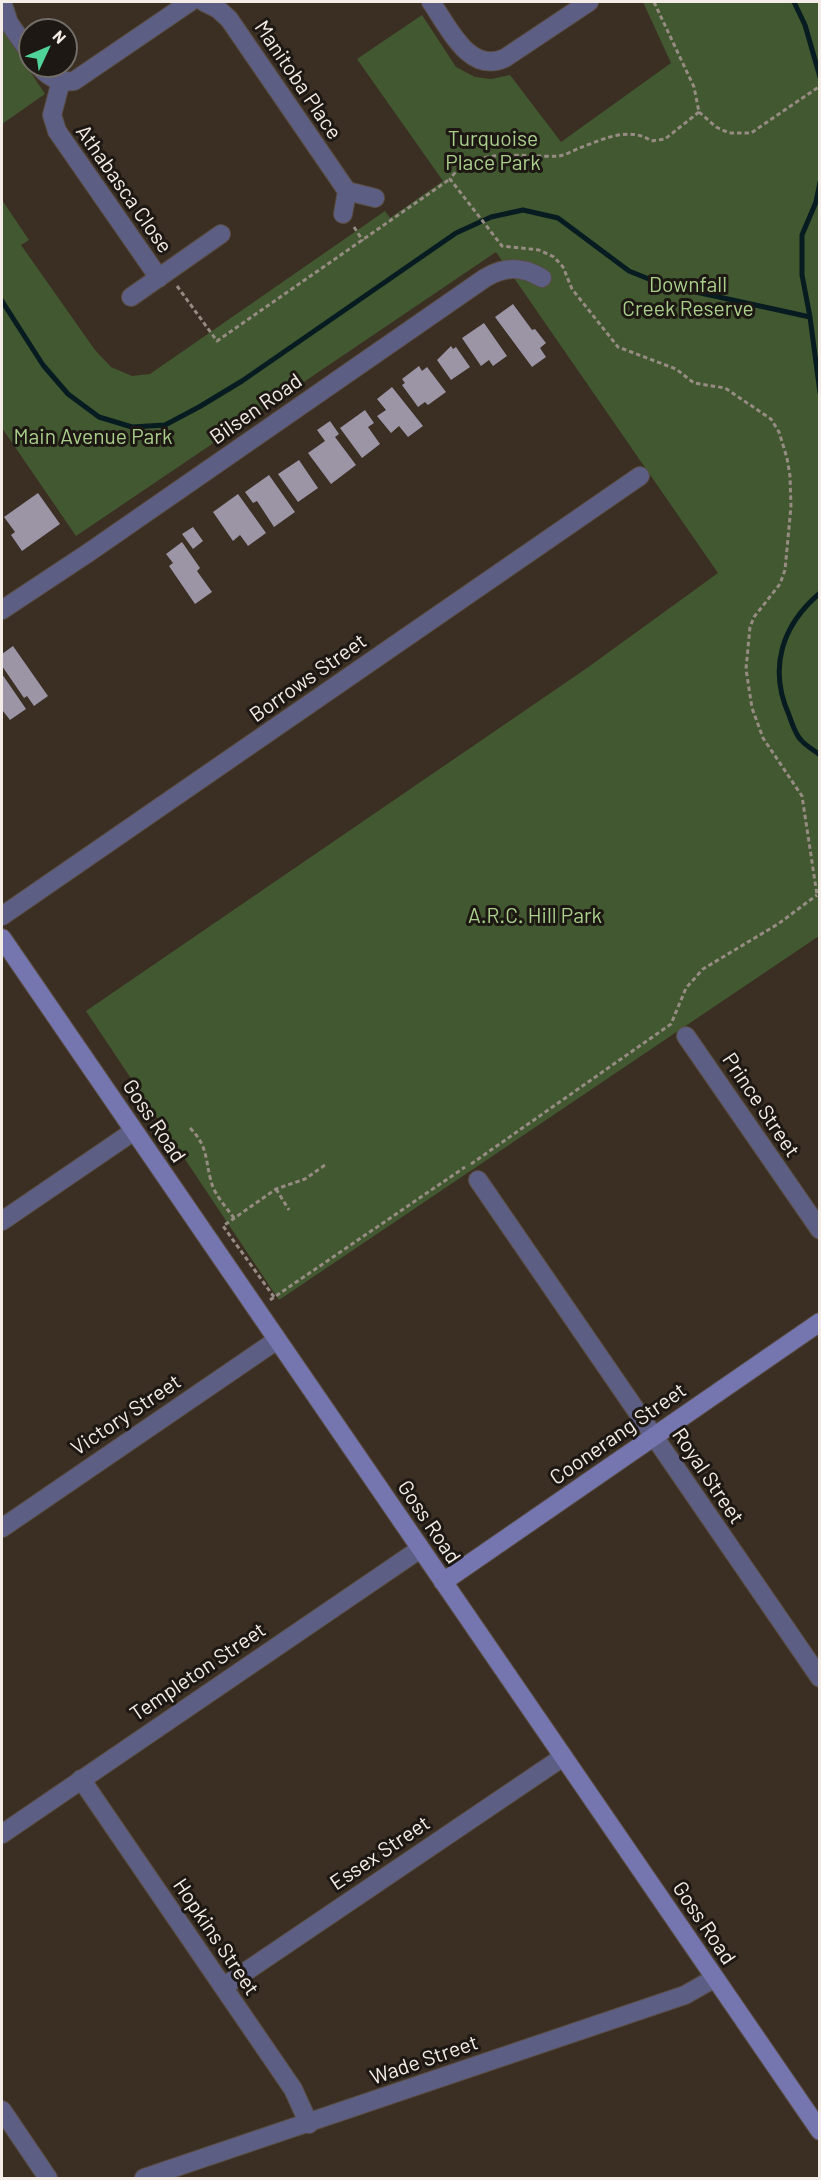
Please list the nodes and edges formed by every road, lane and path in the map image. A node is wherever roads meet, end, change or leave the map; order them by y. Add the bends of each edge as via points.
1 (2, 2) edge
2 (190, 2) edge
3 (204, 2) edge
4 (431, 2) edge
5 (589, 2) edge
6 (654, 2) edge
7 (18, 35) edge
8 (54, 78) edge
9 (61, 81) junction
10 (819, 86) edge
11 (699, 112) junction
12 (450, 179) junction
13 (347, 191) junction
14 (375, 198) dead end
15 (343, 214) dead end
16 (221, 234) dead end
17 (159, 278) junction
18 (542, 278) dead end
19 (131, 297) dead end
20 (640, 476) dead end
21 (2, 610) edge
22 (818, 896) edge
23 (2, 916) edge
24 (2, 938) edge
25 (686, 1036) dead end
26 (190, 1128) dead end
27 (134, 1131) junction
28 (325, 1165) dead end
29 (478, 1180) dead end
30 (276, 1189) junction
31 (289, 1210) dead end
32 (234, 1218) junction
33 (2, 1221) edge
34 (819, 1230) edge
35 (274, 1297) junction
36 (256, 1309) junction
37 (819, 1322) edge
38 (277, 1340) junction
39 (654, 1436) junction
40 (2, 1528) edge
41 (420, 1549) junction
42 (442, 1582) junction
43 (819, 1678) edge
44 (563, 1757) junction
45 (81, 1779) junction
46 (2, 1834) edge
47 (715, 1978) junction
48 (223, 1987) junction
49 (2, 2110) edge
50 (309, 2124) junction
51 (819, 2131) edge
52 (48, 2178) edge
53 (144, 2178) edge

1 - 7 street
2 - 9 street via 88,73 74,81
3 - 13 street, Manitoba Place via 229,19
4 - 5 street via 470,55 485,63 505,58
6 - 11 path via 694,87
8 - 9 street
9 - 17 street, Athabasca Close via 52,115 57,131
10 - 11 path via 751,133 729,133
11 - 12 path via 665,139 610,136 561,156 495,156 456,170
12 - 17 path via 217,341 177,286
12 - 22 path via 502,246 539,250 554,257 572,289 618,347 676,369 694,383 725,388 771,419 779,432 787,458 791,506 785,570 780,584 750,627 746,669 752,708 763,738 802,796
13 - 14 street
13 - 15 street
16 - 17 street, Athabasca Close
17 - 19 street, Athabasca Close
18 - 21 street, Bilsen Road via 513,268 485,278
20 - 23 street, Borrows Street
22 - 35 path via 703,969 686,988 671,1024
24 - 27 street, Goss Road
25 - 34 street, Prince Street
26 - 32 path via 207,1155 214,1190
27 - 33 street
27 - 36 street, Goss Road
28 - 30 path via 306,1179
29 - 39 street, Royal Street
30 - 31 path
30 - 32 path
32 - 35 path via 223,1226
35 - 36 path
36 - 38 street, Goss Road
37 - 39 street, Coonerang Street
38 - 40 street, Victory Street
38 - 41 street, Goss Road
39 - 42 street, Coonerang Street
39 - 43 street, Royal Street
41 - 42 street, Goss Road
41 - 45 street, Templeton Street
42 - 44 street, Goss Road
44 - 47 street, Goss Road
44 - 48 street, Essex Street
45 - 46 street, Templeton Street
45 - 48 street, Hopkins Street
47 - 50 street, Wade Street via 685,1995
47 - 51 street, Goss Road
48 - 50 street, Hopkins Street via 293,2089
49 - 52 street
50 - 53 street, Wade Street

